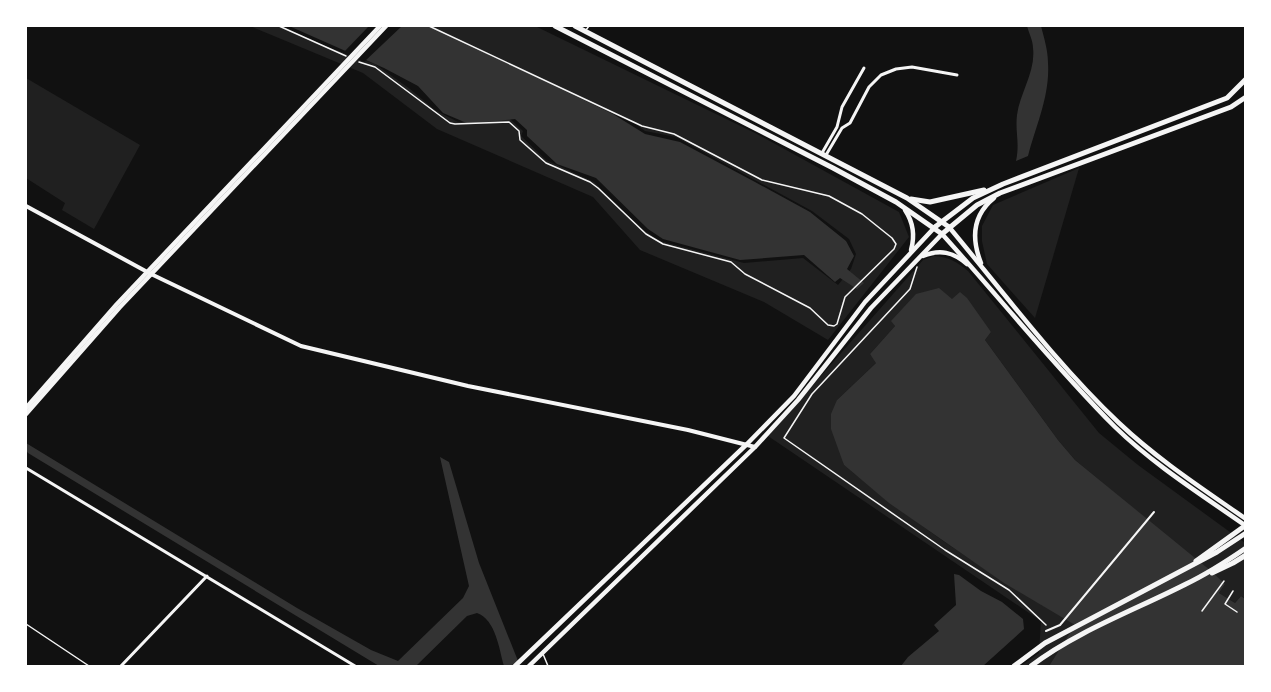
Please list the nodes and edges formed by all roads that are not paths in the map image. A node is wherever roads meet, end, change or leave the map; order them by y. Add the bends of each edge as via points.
1 (381, 26) edge
2 (386, 26) edge
3 (555, 26) edge
4 (574, 26) edge
5 (587, 28) edge
6 (864, 68) dead end
7 (957, 75) dead end
8 (334, 77) junction
9 (1245, 79) edge
10 (1245, 97) edge
11 (1245, 102) edge
12 (1231, 107) junction
13 (823, 156) junction
14 (1003, 184) junction
15 (1000, 193) junction
16 (907, 198) junction
17 (902, 205) junction
18 (26, 206) edge
19 (942, 221) junction
20 (935, 227) junction
21 (949, 227) junction
22 (942, 234) junction
23 (910, 253) junction
24 (920, 256) junction
25 (983, 268) junction
26 (149, 273) junction
27 (978, 273) junction
28 (26, 408) edge
29 (26, 414) edge
30 (747, 444) junction
31 (755, 447) junction
32 (26, 468) edge
33 (1154, 512) dead end
34 (1245, 519) edge
35 (1245, 526) edge
36 (1245, 533) edge
37 (1245, 548) edge
38 (1245, 555) edge
39 (1185, 569) junction
40 (207, 576) junction
41 (1188, 583) junction
42 (26, 624) edge
43 (1046, 631) road end
44 (542, 653) junction
45 (89, 666) edge
46 (121, 666) edge
47 (355, 666) edge
48 (515, 666) edge
49 (529, 666) edge
50 (548, 666) edge
51 (1014, 666) edge
52 (1031, 666) edge

1 - 8 main road
2 - 8 main road
3 - 17 highway
4 - 5 highway
5 - 13 highway
6 - 13 street via 842,107
7 - 13 street via 912,67 881,75
8 - 26 main road
9 - 14 highway via 1227,98
10 - 12 highway
11 - 12 highway
12 - 15 highway
13 - 16 highway
14 - 16 highway via 939,201
14 - 19 highway via 973,198
15 - 21 highway
15 - 25 main road via 989,202 974,231
16 - 19 highway
17 - 20 highway
17 - 23 main road via 914,236
18 - 26 street
19 - 20 highway
19 - 21 highway
20 - 22 highway
20 - 23 main road
21 - 22 highway
21 - 25 main road
22 - 24 main road
22 - 27 main road
23 - 30 main road via 865,302 794,396
24 - 27 main road via 944,252
24 - 31 main road via 871,308
25 - 34 main road via 1066,368 1119,424
26 - 28 main road
26 - 29 main road
26 - 30 street via 301,346 468,386
27 - 35 main road via 1116,428
30 - 31 street
30 - 48 main road
31 - 44 main road
32 - 40 street
33 - 43 street via 1060,625
35 - 39 highway
36 - 39 highway
37 - 41 highway
38 - 41 highway
39 - 51 highway via 1045,643
40 - 46 street
40 - 47 street
41 - 52 highway via 1114,618
42 - 45 lane
44 - 49 main road
44 - 50 lane

